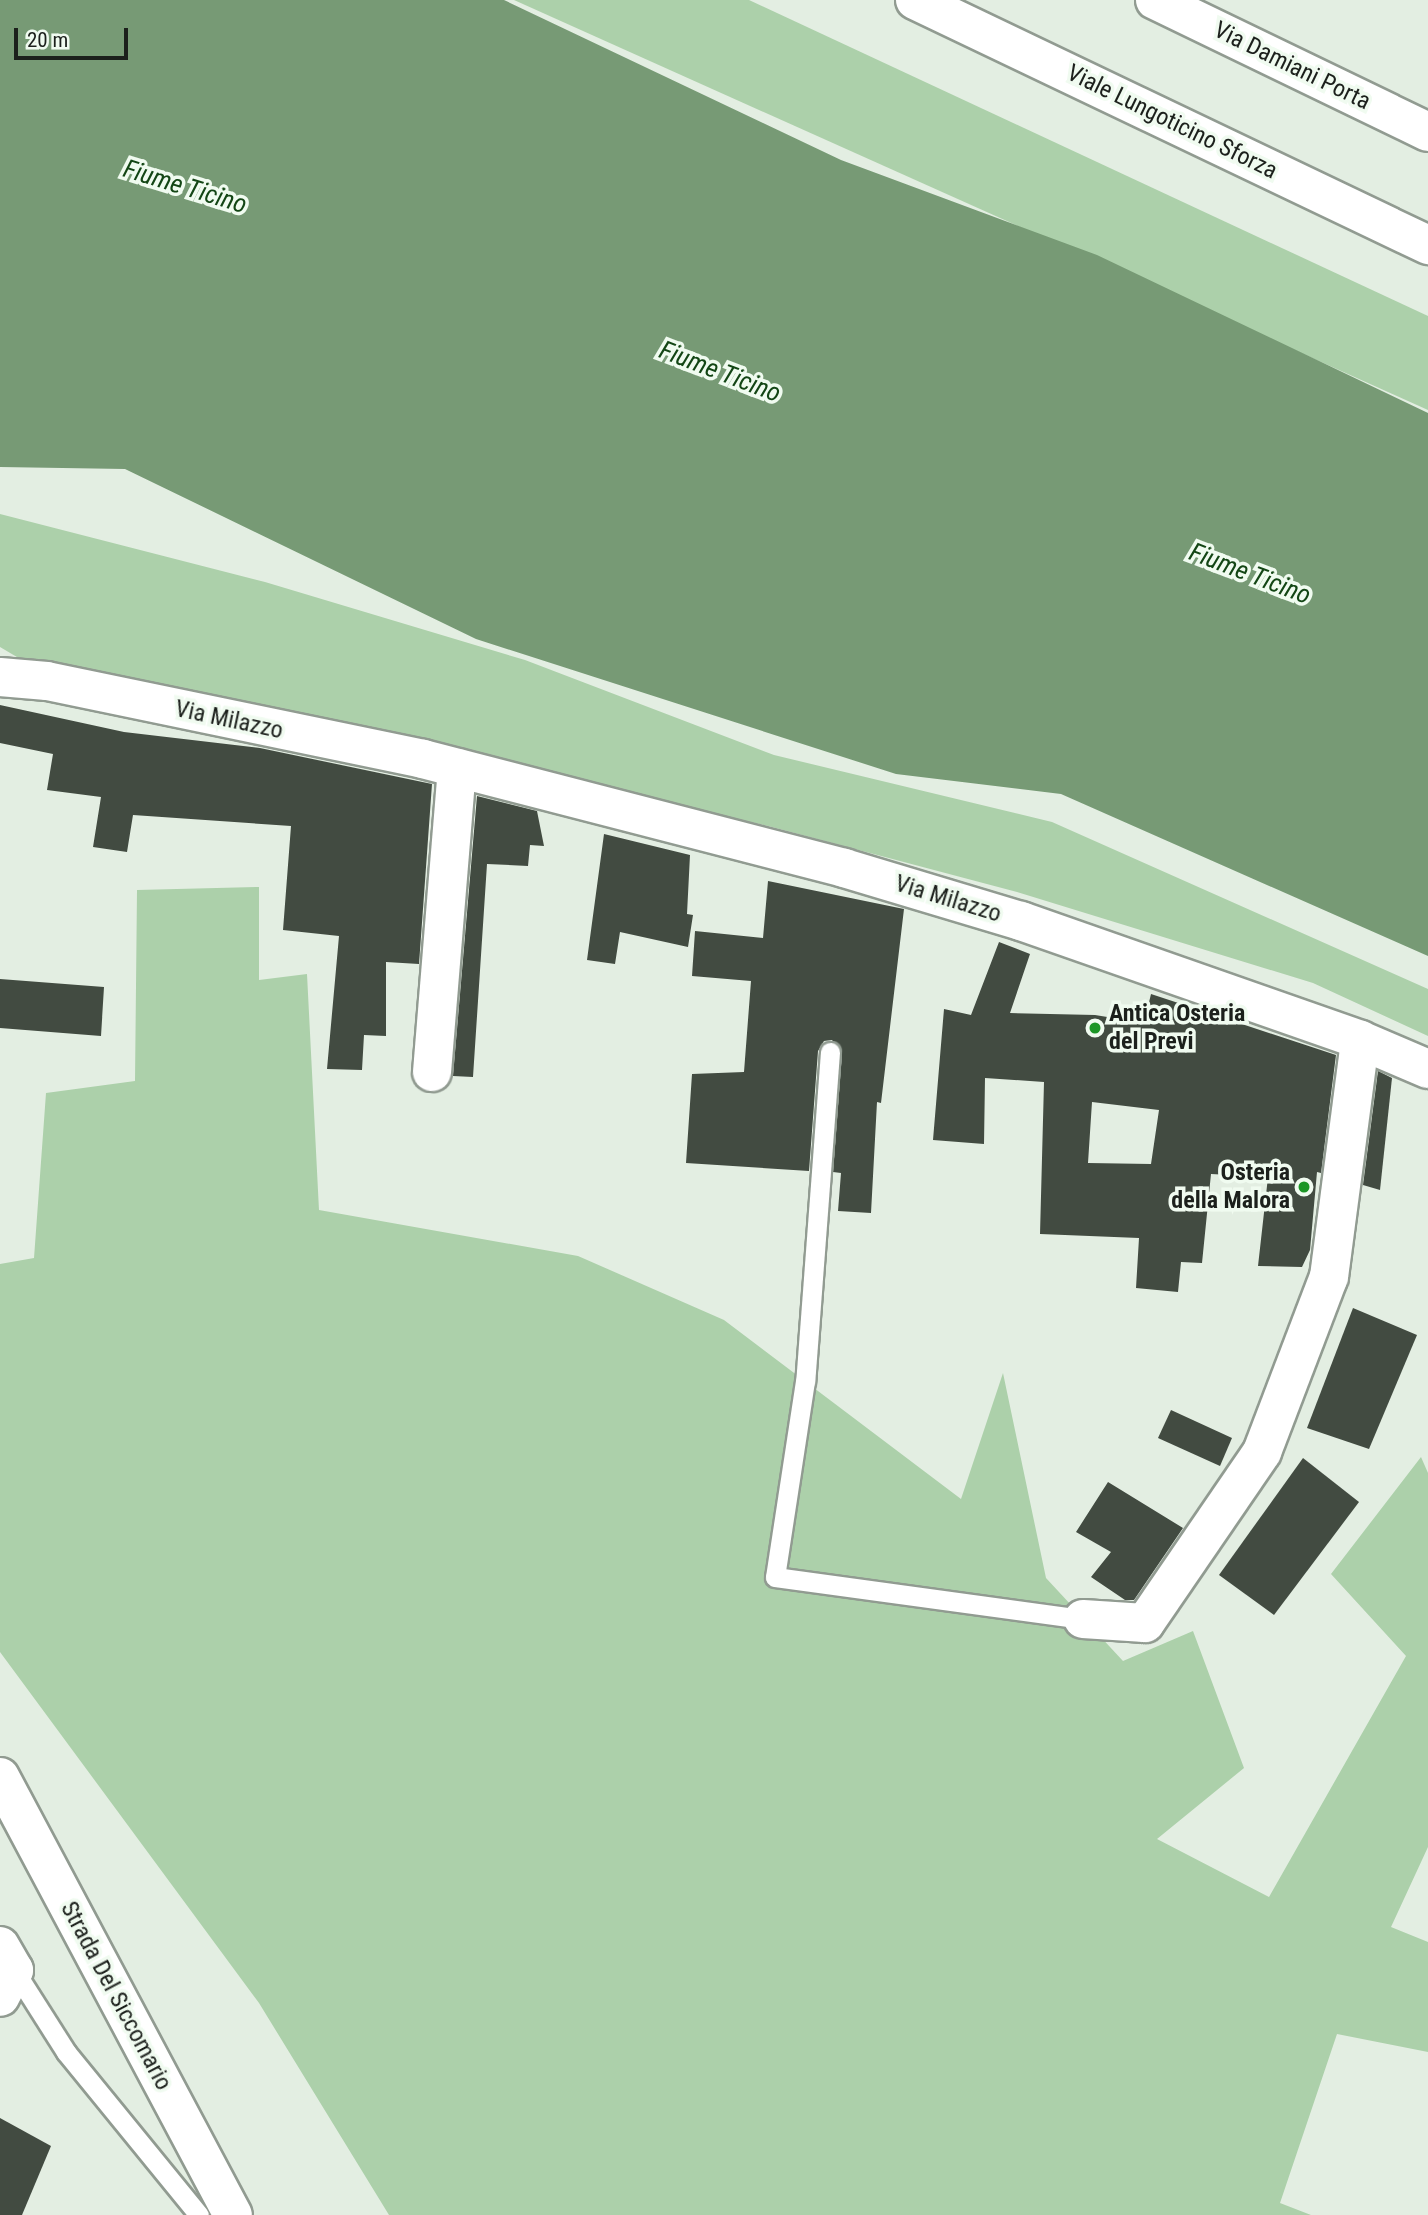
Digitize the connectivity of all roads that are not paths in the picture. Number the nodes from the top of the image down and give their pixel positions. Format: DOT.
graph roads {
  1 [pos="915,0"];
  2 [pos="1155,0"];
  3 [pos="964,10"];
  4 [pos="1424,122"];
  5 [pos="1428,245"];
  6 [pos="0,677"];
  7 [pos="457,768"];
  8 [pos="1360,1040"];
  9 [pos="830,1052"];
  10 [pos="1428,1069"];
  11 [pos="432,1072"];
  12 [pos="1083,1619"];
  13 [pos="0,1777"];
  14 [pos="5,1971"];
  15 [pos="200,2215"];
  16 [pos="233,2215"];
  1 -- 3 [label="street, Viale Lungoticino Sforza"];
  2 -- 4 [label="street, Via Damiani Porta"];
  3 -- 5 [label="street, Viale Lungoticino Sforza"];
  6 -- 7 [label="street, Via Milazzo"];
  7 -- 8 [label="street, Via Milazzo"];
  7 -- 11 [label="street"];
  8 -- 10 [label="street, Via Milazzo"];
  8 -- 12 [label="street"];
  9 -- 12 [label="lane"];
  13 -- 16 [label="street, Strada Del Siccomario"];
  14 -- 15 [label="lane"];
}
